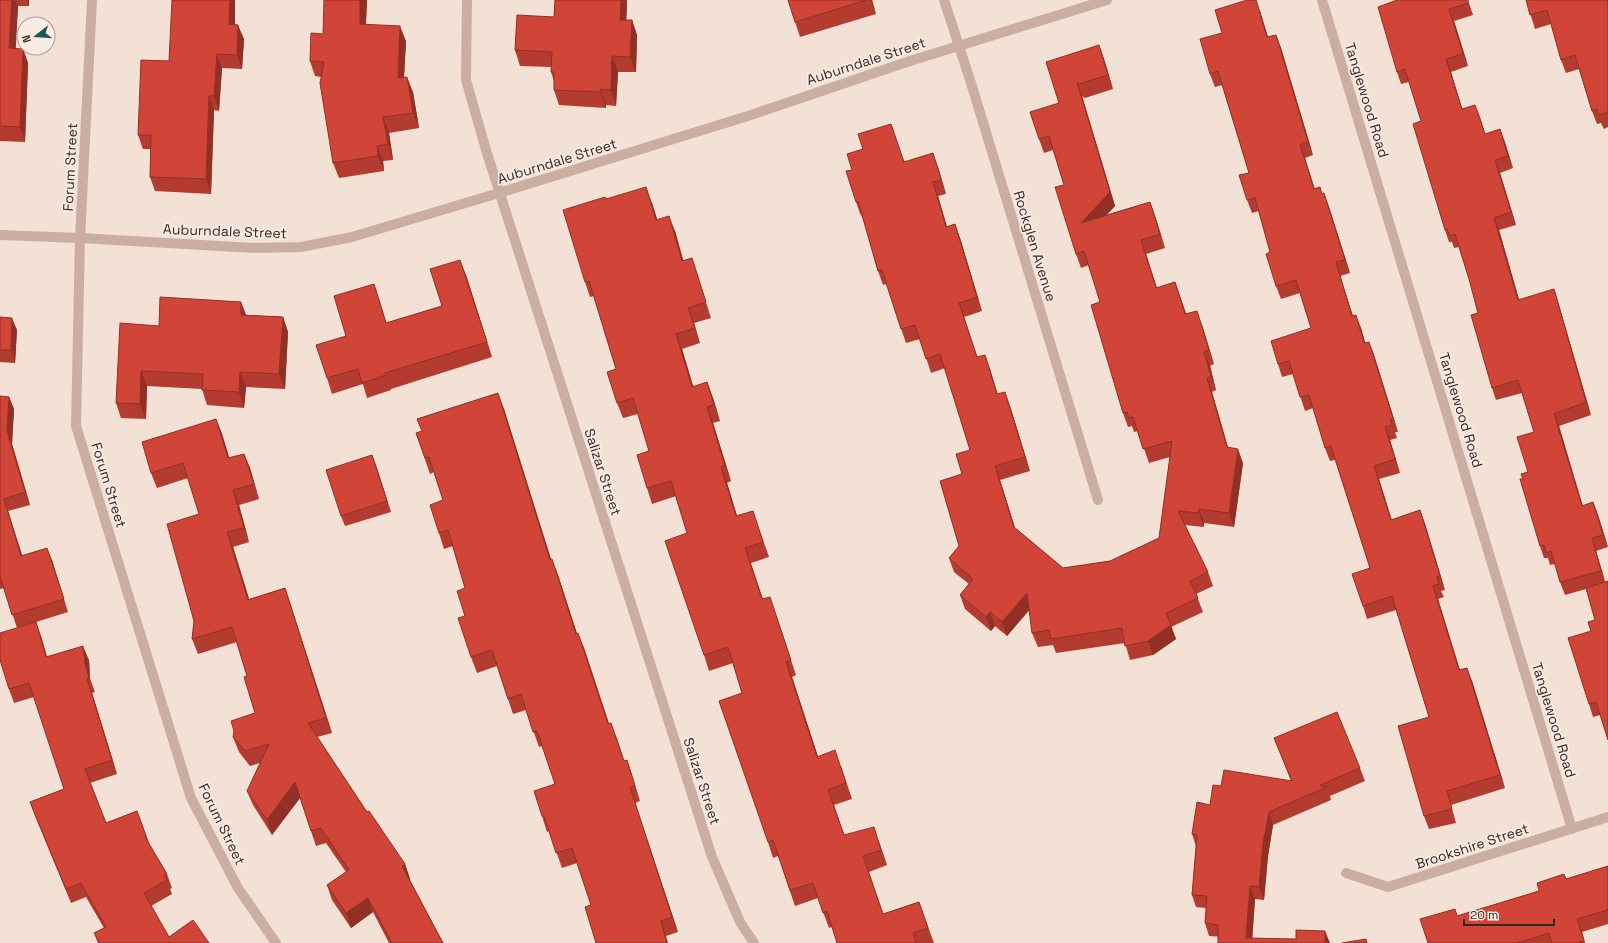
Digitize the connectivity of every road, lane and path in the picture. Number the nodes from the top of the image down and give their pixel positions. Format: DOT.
graph roads {
  1 [pos="92,0"];
  2 [pos="467,0"];
  3 [pos="944,0"];
  4 [pos="1107,0"];
  5 [pos="1322,0"];
  6 [pos="958,46"];
  7 [pos="499,194"];
  8 [pos="0,235"];
  9 [pos="80,238"];
  10 [pos="1098,500"];
  11 [pos="1608,817"];
  12 [pos="1572,829"];
  13 [pos="1346,873"];
  14 [pos="276,943"];
  15 [pos="754,943"];
  1 -- 9 [label="street, Forum Street"];
  2 -- 7 [label="street, Salizar Street"];
  3 -- 6 [label="street, Rockglen Avenue"];
  4 -- 6 [label="street, Auburndale Street"];
  5 -- 12 [label="street, Tanglewood Road"];
  6 -- 7 [label="street, Auburndale Street"];
  6 -- 10 [label="street, Rockglen Avenue"];
  7 -- 9 [label="street, Auburndale Street"];
  7 -- 15 [label="street, Salizar Street"];
  8 -- 9 [label="street, Auburndale Street"];
  9 -- 14 [label="street, Forum Street"];
  11 -- 12 [label="street, Brookshire Street"];
  12 -- 13 [label="street, Brookshire Street"];
}
